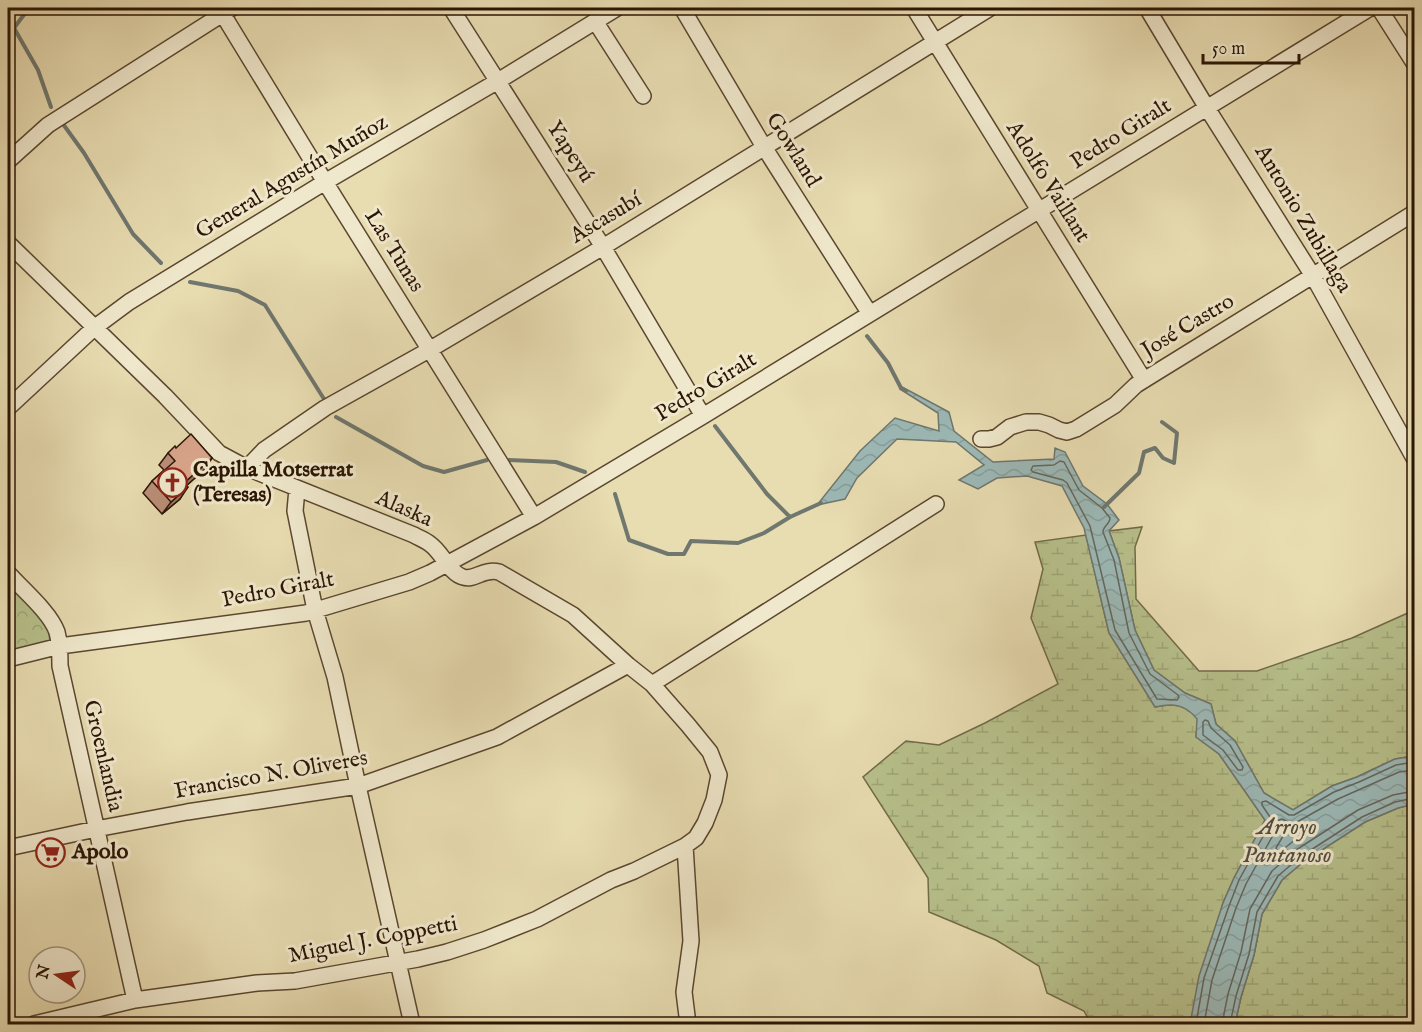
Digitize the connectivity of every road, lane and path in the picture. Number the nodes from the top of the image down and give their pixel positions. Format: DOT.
graph roads {
  1 [pos="451,8"];
  2 [pos="616,8"];
  3 [pos="682,8"];
  4 [pos="914,8"];
  5 [pos="990,8"];
  6 [pos="1148,8"];
  7 [pos="1370,8"];
  8 [pos="1379,8"];
  9 [pos="225,9"];
  10 [pos="595,21"];
  11 [pos="935,43"];
  12 [pos="1414,63"];
  13 [pos="498,81"];
  14 [pos="643,96"];
  15 [pos="1207,108"];
  16 [pos="764,147"];
  17 [pos="8,161"];
  18 [pos="325,182"];
  19 [pos="1040,210"];
  20 [pos="1414,213"];
  21 [pos="8,243"];
  22 [pos="603,247"];
  23 [pos="1313,276"];
  24 [pos="870,314"];
  25 [pos="94,328"];
  26 [pos="429,350"];
  27 [pos="1144,380"];
  28 [pos="8,408"];
  29 [pos="703,416"];
  30 [pos="1408,433"];
  31 [pos="981,439"];
  32 [pos="1414,458"];
  33 [pos="247,468"];
  34 [pos="297,489"];
  35 [pos="936,504"];
  36 [pos="534,517"];
  37 [pos="448,564"];
  38 [pos="8,573"];
  39 [pos="315,610"];
  40 [pos="60,646"];
  41 [pos="8,659"];
  42 [pos="628,665"];
  43 [pos="652,684"];
  44 [pos="358,786"];
  45 [pos="714,800"];
  46 [pos="96,829"];
  47 [pos="685,846"];
  48 [pos="8,848"];
  49 [pos="398,963"];
  50 [pos="135,1000"];
  51 [pos="34,1024"];
  52 [pos="412,1024"];
  53 [pos="688,1024"];
  1 -- 13 [label="street, Yapeyú"];
  2 -- 10 [label="street, General Agustín Muñoz"];
  3 -- 16 [label="street, Gowland"];
  4 -- 11 [label="street, Adolfo Vaillant"];
  5 -- 11 [label="street, Ascasubí"];
  6 -- 15 [label="street, Antonio Zubillaga"];
  7 -- 15 [label="street, Pedro Giralt"];
  8 -- 12 [label="street"];
  9 -- 17 [label="street"];
  9 -- 18 [label="street, Las Tunas"];
  10 -- 13 [label="street, General Agustín Muñoz"];
  10 -- 14 [label="street"];
  11 -- 16 [label="street, Ascasubí"];
  11 -- 19 [label="street, Adolfo Vaillant"];
  13 -- 18 [label="street, General Agustín Muñoz"];
  13 -- 22 [label="street, Yapeyú"];
  15 -- 19 [label="street, Pedro Giralt"];
  15 -- 23 [label="street, Antonio Zubillaga"];
  16 -- 22 [label="street, Ascasubí"];
  16 -- 24 [label="street, Gowland"];
  18 -- 25 [label="street, General Agustín Muñoz"];
  18 -- 26 [label="street, Las Tunas"];
  19 -- 24 [label="street, Pedro Giralt"];
  19 -- 27 [label="street, Adolfo Vaillant"];
  20 -- 23 [label="street, José Castro"];
  21 -- 25 [label="street, Alaska"];
  22 -- 26 [label="street, Ascasubí"];
  22 -- 29 [label="street, Yapeyú"];
  23 -- 27 [label="street, José Castro"];
  23 -- 30 [label="street, Antonio Zubillaga"];
  24 -- 29 [label="street, Pedro Giralt"];
  25 -- 28 [label="street, General Agustín Muñoz"];
  25 -- 33 [label="street, Alaska"];
  26 -- 33 [label="street, Ascasubí"];
  26 -- 36 [label="street, Las Tunas"];
  27 -- 31 [label="street, José Castro"];
  29 -- 36 [label="street, Pedro Giralt"];
  30 -- 32 [label="street, Antonio Zubillaga"];
  33 -- 34 [label="street, Alaska"];
  34 -- 37 [label="street, Alaska"];
  34 -- 39 [label="street"];
  35 -- 43 [label="street"];
  36 -- 37 [label="street, Pedro Giralt"];
  37 -- 39 [label="street, Pedro Giralt"];
  37 -- 42 [label="street, Alaska"];
  38 -- 40 [label="street, Groenlandia"];
  39 -- 40 [label="street, Pedro Giralt"];
  39 -- 44 [label="street"];
  40 -- 41 [label="street, Pedro Giralt"];
  40 -- 46 [label="street, Groenlandia"];
  42 -- 43 [label="street, Alaska"];
  42 -- 44 [label="street, Francisco N. Oliveres"];
  43 -- 45 [label="street, Alaska"];
  44 -- 46 [label="street, Francisco N. Oliveres"];
  44 -- 49 [label="street"];
  45 -- 47 [label="street, Miguel J. Coppetti"];
  46 -- 48 [label="street, Francisco N. Oliveres"];
  46 -- 50 [label="street, Groenlandia"];
  47 -- 49 [label="street, Miguel J. Coppetti"];
  47 -- 53 [label="street"];
  49 -- 50 [label="street, Miguel J. Coppetti"];
  49 -- 52 [label="street"];
  50 -- 51 [label="street, Miguel J. Coppetti"];
}
